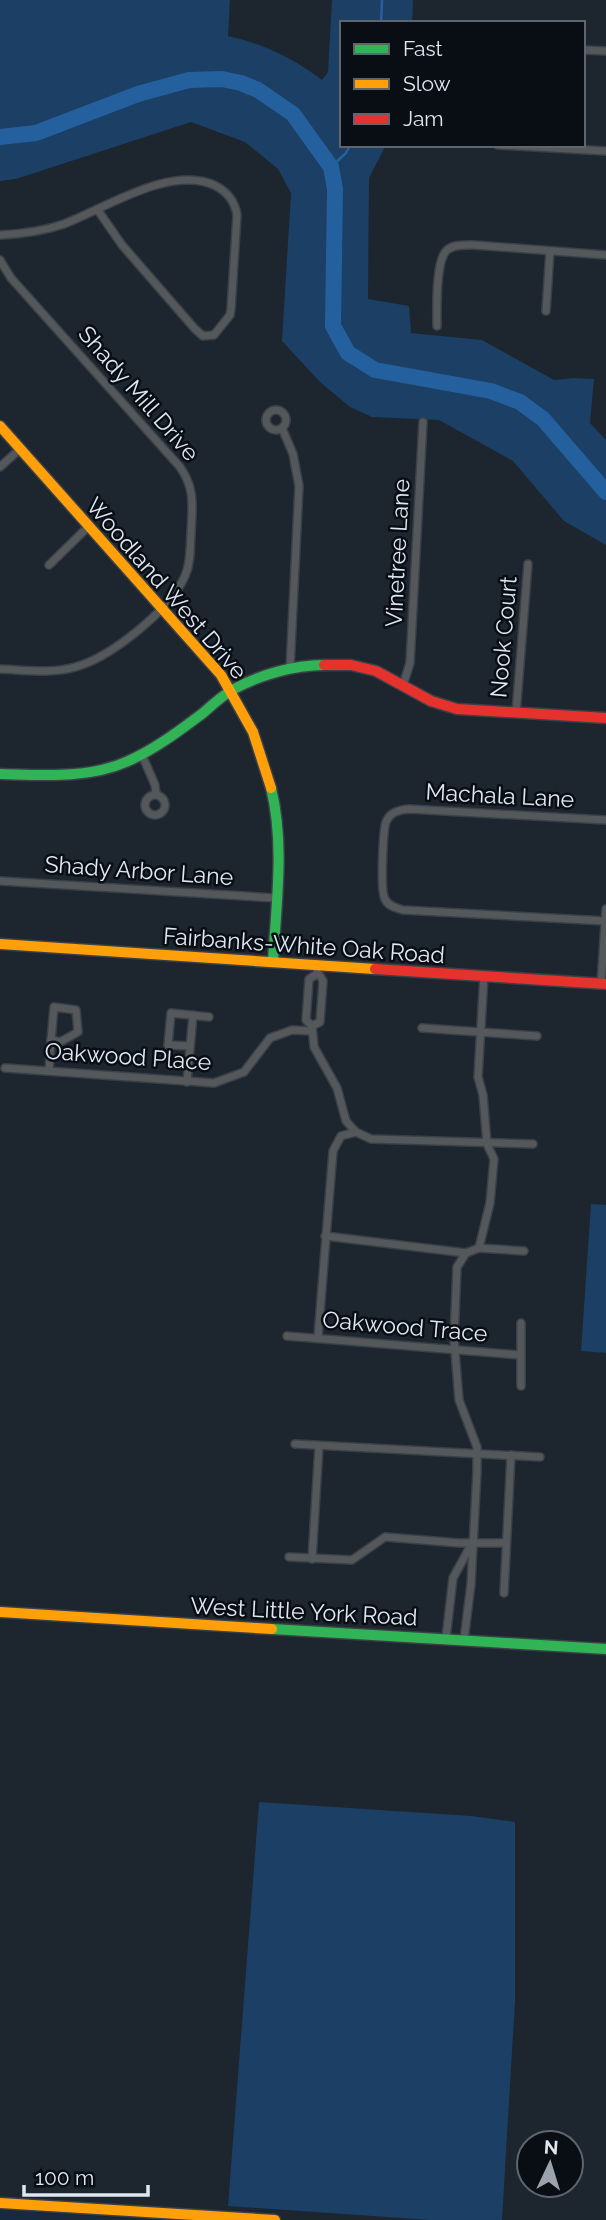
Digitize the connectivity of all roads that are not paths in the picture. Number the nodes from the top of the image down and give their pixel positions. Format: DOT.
graph roads {
  1 [pos="585,50"];
  2 [pos="606,51"];
  3 [pos="529,147"];
  4 [pos="606,152"];
  5 [pos="97,209"];
  6 [pos="0,236"];
  7 [pos="550,251"];
  8 [pos="606,255"];
  9 [pos="0,260"];
  10 [pos="546,311"];
  11 [pos="437,326"];
  12 [pos="424,422"];
  13 [pos="0,426"];
  14 [pos="282,428"];
  15 [pos="20,449"];
  16 [pos="0,467"];
  17 [pos="89,526"];
  18 [pos="48,565"];
  19 [pos="528,565"];
  20 [pos="163,607"];
  21 [pos="290,668"];
  22 [pos="0,669"];
  23 [pos="403,685"];
  24 [pos="232,690"];
  25 [pos="516,713"];
  26 [pos="606,719"];
  27 [pos="142,755"];
  28 [pos="0,774"];
  29 [pos="156,794"];
  30 [pos="606,820"];
  31 [pos="0,881"];
  32 [pos="276,898"];
  33 [pos="606,909"];
  34 [pos="605,921"];
  35 [pos="0,944"];
  36 [pos="0,954"];
  37 [pos="273,962"];
  38 [pos="318,970"];
  39 [pos="484,975"];
  40 [pos="603,984"];
  41 [pos="193,1015"];
  42 [pos="209,1017"];
  43 [pos="312,1028"];
  44 [pos="422,1028"];
  45 [pos="480,1032"];
  46 [pos="537,1036"];
  47 [pos="51,1040"];
  48 [pos="190,1046"];
  49 [pos="5,1068"];
  50 [pos="49,1071"];
  51 [pos="187,1082"];
  52 [pos="356,1132"];
  53 [pos="487,1144"];
  54 [pos="533,1144"];
  55 [pos="326,1236"];
  56 [pos="480,1248"];
  57 [pos="524,1251"];
  58 [pos="466,1253"];
  59 [pos="521,1324"];
  60 [pos="287,1336"];
  61 [pos="318,1337"];
  62 [pos="455,1351"];
  63 [pos="520,1355"];
  64 [pos="521,1386"];
  65 [pos="295,1444"];
  66 [pos="319,1446"];
  67 [pos="477,1454"];
  68 [pos="511,1455"];
  69 [pos="540,1457"];
  70 [pos="473,1541"];
  71 [pos="506,1543"];
  72 [pos="289,1558"];
  73 [pos="313,1559"];
  74 [pos="504,1593"];
  75 [pos="0,1612"];
  76 [pos="446,1638"];
  77 [pos="464,1640"];
  78 [pos="606,1648"];
  79 [pos="0,2203"];
  80 [pos="275,2220"];
  1 -- 2 [label="street"];
  3 -- 4 [label="street"];
  5 -- 5 [label="street"];
  5 -- 6 [label="street"];
  7 -- 8 [label="street"];
  7 -- 10 [label="street"];
  7 -- 11 [label="street"];
  9 -- 20 [label="street, Shady Mill Drive"];
  12 -- 23 [label="street, Vinetree Lane"];
  13 -- 15 [label="street, Woodland West Drive"];
  14 -- 21 [label="street"];
  15 -- 16 [label="street"];
  15 -- 17 [label="street, Woodland West Drive"];
  17 -- 18 [label="street"];
  17 -- 20 [label="street, Woodland West Drive"];
  19 -- 25 [label="street, Nook Court"];
  20 -- 22 [label="street, Shady Mill Drive"];
  20 -- 24 [label="street, Woodland West Drive"];
  21 -- 23 [label="street"];
  21 -- 24 [label="street"];
  23 -- 25 [label="street"];
  24 -- 27 [label="street"];
  24 -- 32 [label="street, Woodland West Drive"];
  25 -- 26 [label="street"];
  27 -- 28 [label="street"];
  27 -- 29 [label="street"];
  30 -- 34 [label="street, Machala Lane"];
  31 -- 32 [label="street, Shady Arbor Lane"];
  32 -- 37 [label="street, Woodland West Drive"];
  33 -- 34 [label="street"];
  34 -- 40 [label="street"];
  35 -- 36 [label="street"];
  35 -- 37 [label="street, Fairbanks-White Oak Road"];
  37 -- 38 [label="street, Fairbanks-White Oak Road"];
  38 -- 39 [label="street, Fairbanks-White Oak Road"];
  38 -- 43 [label="street"];
  38 -- 43 [label="street"];
  39 -- 40 [label="street, Fairbanks-White Oak Road"];
  39 -- 45 [label="street"];
  41 -- 42 [label="street"];
  41 -- 48 [label="street"];
  41 -- 48 [label="street"];
  43 -- 51 [label="street, Oakwood Place"];
  43 -- 52 [label="street"];
  44 -- 45 [label="street"];
  45 -- 46 [label="street"];
  45 -- 53 [label="street"];
  47 -- 47 [label="street"];
  47 -- 50 [label="street"];
  48 -- 51 [label="street"];
  49 -- 50 [label="street, Oakwood Place"];
  50 -- 51 [label="street, Oakwood Place"];
  52 -- 53 [label="street"];
  52 -- 55 [label="street"];
  53 -- 54 [label="street"];
  53 -- 56 [label="street"];
  55 -- 58 [label="street"];
  55 -- 61 [label="street"];
  56 -- 57 [label="street"];
  56 -- 58 [label="street"];
  58 -- 62 [label="street"];
  59 -- 63 [label="street"];
  60 -- 61 [label="street, Oakwood Trace"];
  61 -- 62 [label="street, Oakwood Trace"];
  62 -- 63 [label="street, Oakwood Trace"];
  62 -- 67 [label="street"];
  63 -- 64 [label="street"];
  65 -- 66 [label="street"];
  66 -- 67 [label="street"];
  66 -- 73 [label="street"];
  67 -- 68 [label="street"];
  67 -- 70 [label="street"];
  68 -- 69 [label="street"];
  68 -- 71 [label="street"];
  70 -- 71 [label="street"];
  70 -- 73 [label="street"];
  70 -- 76 [label="street"];
  70 -- 77 [label="street"];
  71 -- 74 [label="street"];
  72 -- 73 [label="street"];
  75 -- 76 [label="street, West Little York Road"];
  76 -- 77 [label="street, West Little York Road"];
  77 -- 78 [label="street, West Little York Road"];
  79 -- 80 [label="street"];
}
